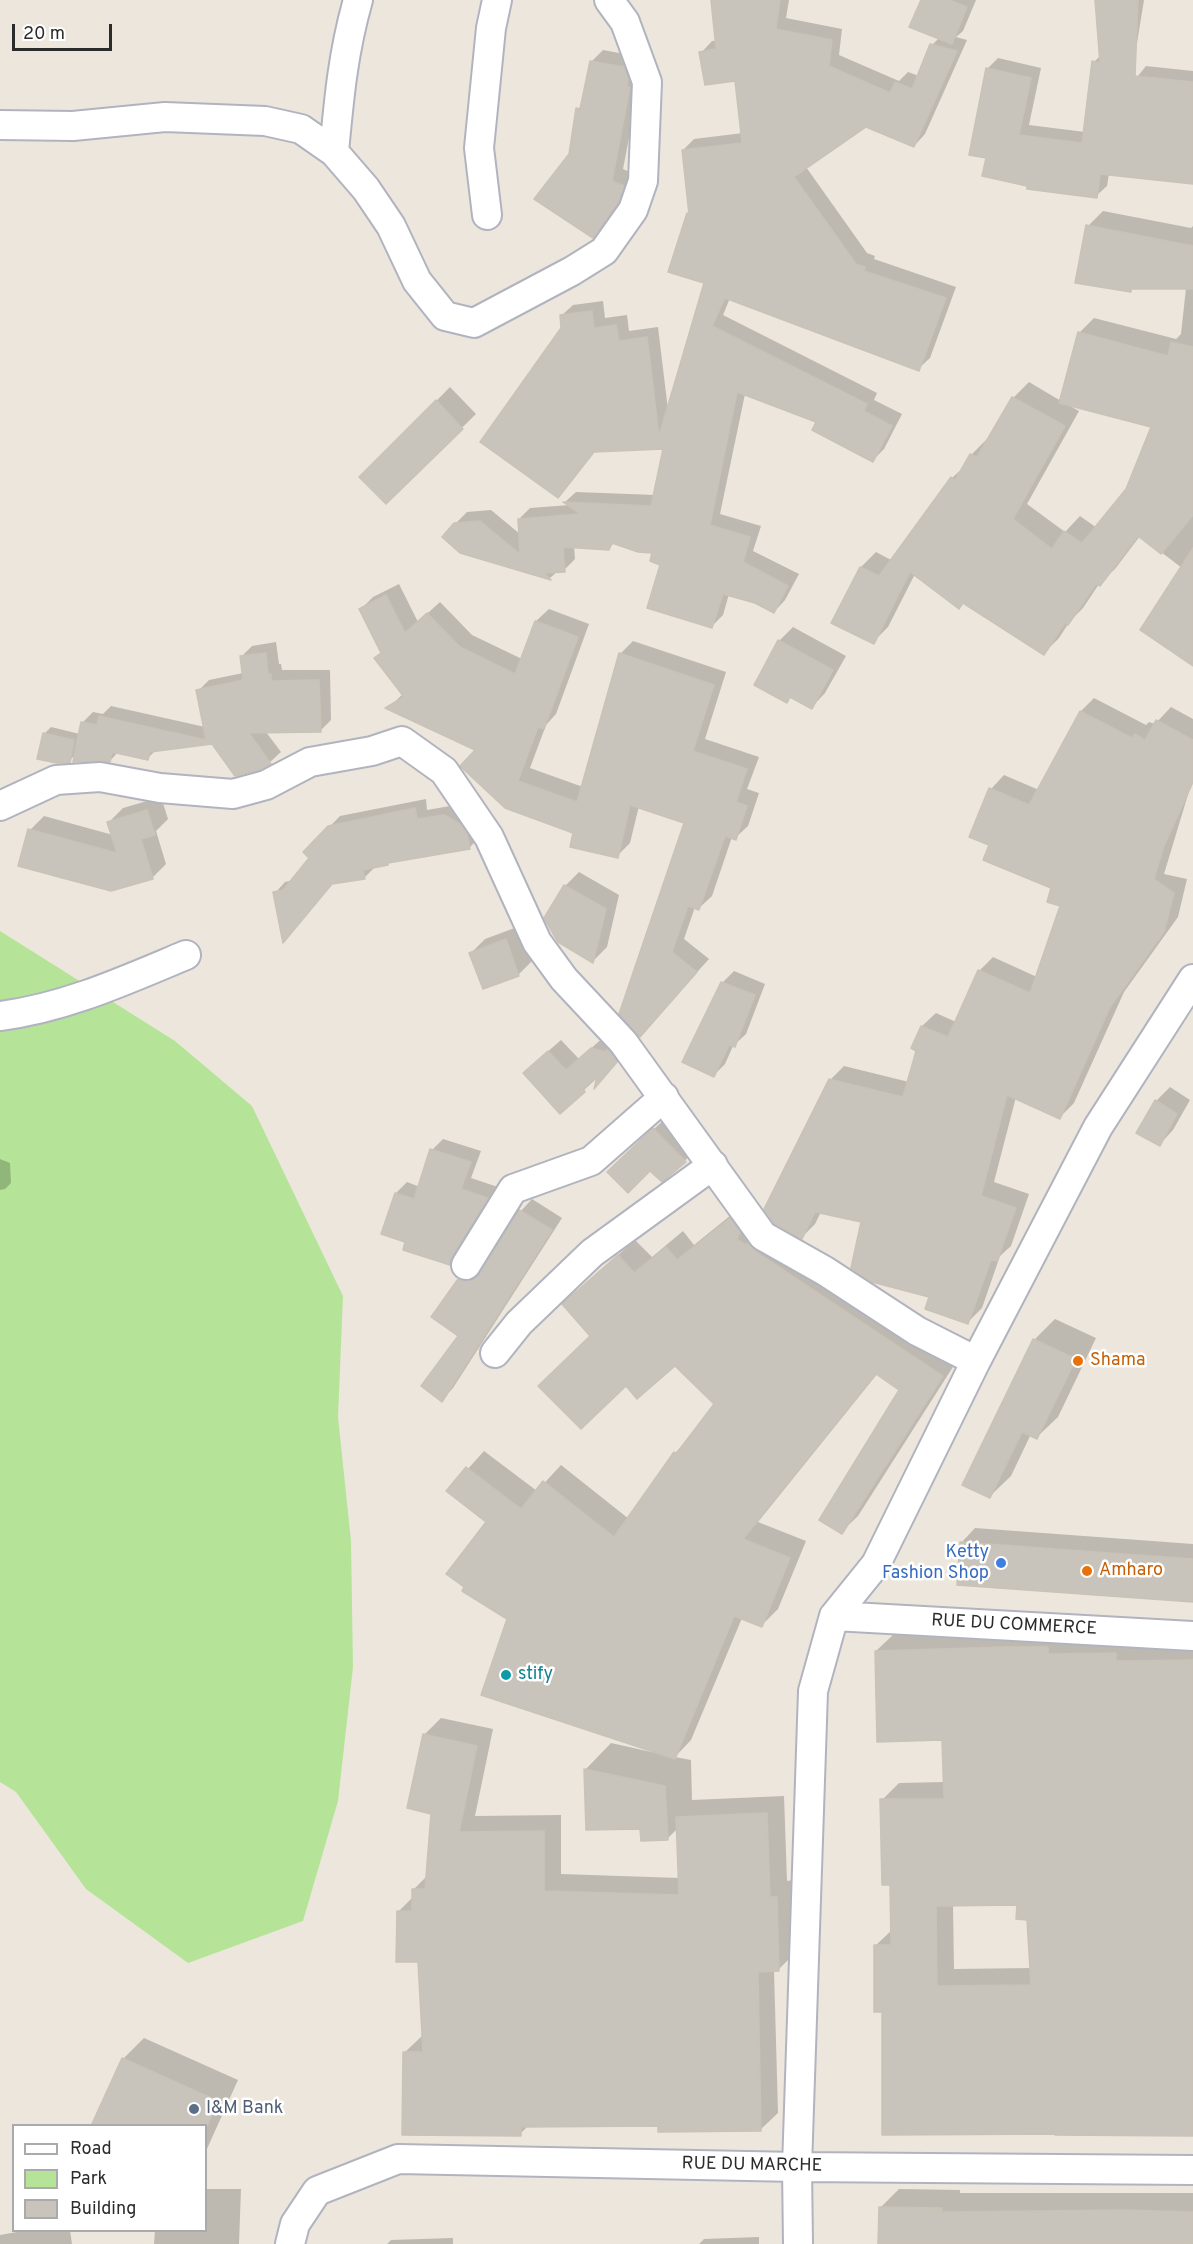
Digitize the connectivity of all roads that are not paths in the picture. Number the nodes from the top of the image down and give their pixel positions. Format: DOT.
graph roads {
  1 [pos="358,0"];
  2 [pos="497,0"];
  3 [pos="609,0"];
  4 [pos="0,125"];
  5 [pos="334,152"];
  6 [pos="488,215"];
  7 [pos="0,806"];
  8 [pos="186,955"];
  9 [pos="1193,979"];
  10 [pos="0,1016"];
  11 [pos="664,1097"];
  12 [pos="713,1165"];
  13 [pos="466,1265"];
  14 [pos="495,1353"];
  15 [pos="976,1361"];
  16 [pos="834,1616"];
  17 [pos="1193,1636"];
  18 [pos="797,2168"];
  19 [pos="1193,2170"];
  20 [pos="290,2244"];
  21 [pos="798,2244"];
  1 -- 5 [label="street"];
  2 -- 6 [label="street"];
  3 -- 5 [label="street"];
  4 -- 5 [label="street"];
  7 -- 11 [label="street"];
  8 -- 10 [label="street"];
  9 -- 15 [label="street"];
  11 -- 12 [label="street"];
  11 -- 13 [label="street"];
  12 -- 14 [label="street"];
  12 -- 15 [label="street"];
  15 -- 16 [label="street"];
  16 -- 17 [label="street, RUE DU COMMERCE"];
  16 -- 18 [label="street"];
  18 -- 19 [label="street, RUE DU MARCHE"];
  18 -- 20 [label="street, RUE DU MARCHE"];
  18 -- 21 [label="street"];
}
